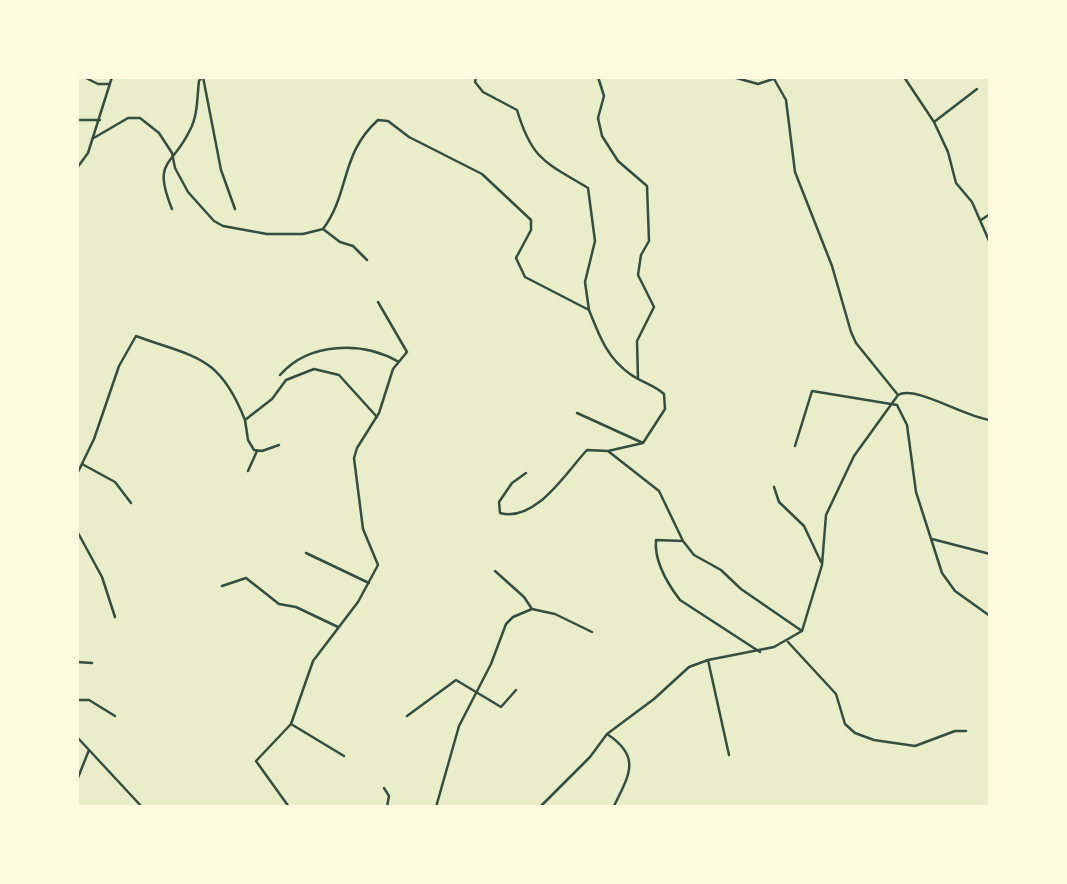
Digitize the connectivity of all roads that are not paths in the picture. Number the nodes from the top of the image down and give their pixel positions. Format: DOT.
graph roads {
  1 [pos="84,77"];
  2 [pos="112,77"];
  3 [pos="203,77"];
  4 [pos="476,77"];
  5 [pos="598,77"];
  6 [pos="733,77"];
  7 [pos="904,77"];
  8 [pos="773,78"];
  9 [pos="109,84"];
  10 [pos="977,89"];
  11 [pos="77,120"];
  12 [pos="100,120"];
  13 [pos="934,122"];
  14 [pos="92,139"];
  15 [pos="172,153"];
  16 [pos="77,168"];
  17 [pos="172,209"];
  18 [pos="235,209"];
  19 [pos="990,214"];
  20 [pos="981,220"];
  21 [pos="323,229"];
  22 [pos="990,243"];
  23 [pos="367,260"];
  24 [pos="378,302"];
  25 [pos="589,310"];
  26 [pos="399,362"];
  27 [pos="280,375"];
  28 [pos="638,379"];
  29 [pos="898,396"];
  30 [pos="892,404"];
  31 [pos="577,413"];
  32 [pos="377,417"];
  33 [pos="245,420"];
  34 [pos="990,420"];
  35 [pos="643,443"];
  36 [pos="279,445"];
  37 [pos="795,446"];
  38 [pos="257,451"];
  39 [pos="608,451"];
  40 [pos="82,464"];
  41 [pos="248,471"];
  42 [pos="526,473"];
  43 [pos="77,474"];
  44 [pos="774,487"];
  45 [pos="131,503"];
  46 [pos="77,531"];
  47 [pos="931,538"];
  48 [pos="683,541"];
  49 [pos="306,553"];
  50 [pos="990,554"];
  51 [pos="822,565"];
  52 [pos="495,571"];
  53 [pos="369,583"];
  54 [pos="222,586"];
  55 [pos="532,608"];
  56 [pos="990,616"];
  57 [pos="115,617"];
  58 [pos="338,627"];
  59 [pos="802,631"];
  60 [pos="592,632"];
  61 [pos="788,642"];
  62 [pos="760,652"];
  63 [pos="708,660"];
  64 [pos="77,662"];
  65 [pos="92,663"];
  66 [pos="516,690"];
  67 [pos="475,692"];
  68 [pos="77,700"];
  69 [pos="115,716"];
  70 [pos="407,716"];
  71 [pos="291,724"];
  72 [pos="966,731"];
  73 [pos="607,734"];
  74 [pos="77,737"];
  75 [pos="89,750"];
  76 [pos="729,755"];
  77 [pos="344,756"];
  78 [pos="77,780"];
  79 [pos="384,789"];
  80 [pos="614,806"];
  81 [pos="142,807"];
  82 [pos="289,807"];
  83 [pos="387,807"];
  84 [pos="436,807"];
  85 [pos="540,807"];
  1 -- 9 [label="street"];
  2 -- 9 [label="street"];
  3 -- 15 [label="street"];
  3 -- 18 [label="street"];
  4 -- 25 [label="street"];
  5 -- 28 [label="street"];
  6 -- 8 [label="street"];
  7 -- 13 [label="street"];
  8 -- 29 [label="street"];
  9 -- 12 [label="street"];
  10 -- 13 [label="street"];
  11 -- 12 [label="street"];
  12 -- 14 [label="street"];
  13 -- 20 [label="street"];
  14 -- 15 [label="street"];
  14 -- 16 [label="street"];
  15 -- 17 [label="street"];
  15 -- 21 [label="street"];
  19 -- 20 [label="street"];
  20 -- 22 [label="street"];
  21 -- 23 [label="street"];
  21 -- 25 [label="street"];
  24 -- 26 [label="street"];
  25 -- 28 [label="street"];
  26 -- 27 [label="street"];
  26 -- 32 [label="street"];
  28 -- 35 [label="street"];
  29 -- 30 [label="street"];
  29 -- 34 [label="street"];
  30 -- 37 [label="street"];
  30 -- 47 [label="street"];
  30 -- 51 [label="street"];
  31 -- 35 [label="street"];
  32 -- 33 [label="street"];
  32 -- 53 [label="street"];
  33 -- 38 [label="street"];
  33 -- 40 [label="street"];
  35 -- 39 [label="street"];
  36 -- 38 [label="street"];
  38 -- 41 [label="street"];
  39 -- 42 [label="street"];
  39 -- 48 [label="street"];
  40 -- 43 [label="street"];
  40 -- 45 [label="street"];
  44 -- 51 [label="street"];
  46 -- 57 [label="street"];
  47 -- 50 [label="street"];
  47 -- 56 [label="street"];
  48 -- 59 [label="street"];
  48 -- 62 [label="street"];
  49 -- 53 [label="street"];
  51 -- 59 [label="street"];
  52 -- 55 [label="street"];
  53 -- 58 [label="street"];
  54 -- 58 [label="street"];
  55 -- 60 [label="street"];
  55 -- 67 [label="street"];
  58 -- 71 [label="street"];
  59 -- 61 [label="street"];
  61 -- 62 [label="street"];
  61 -- 72 [label="street"];
  62 -- 63 [label="street"];
  63 -- 73 [label="street"];
  63 -- 76 [label="street"];
  64 -- 65 [label="street"];
  66 -- 67 [label="street"];
  67 -- 70 [label="street"];
  67 -- 84 [label="street"];
  68 -- 69 [label="street"];
  71 -- 77 [label="street"];
  71 -- 82 [label="street"];
  73 -- 80 [label="street"];
  73 -- 85 [label="street"];
  74 -- 75 [label="street"];
  75 -- 78 [label="street"];
  75 -- 81 [label="street"];
  79 -- 83 [label="street"];
}
